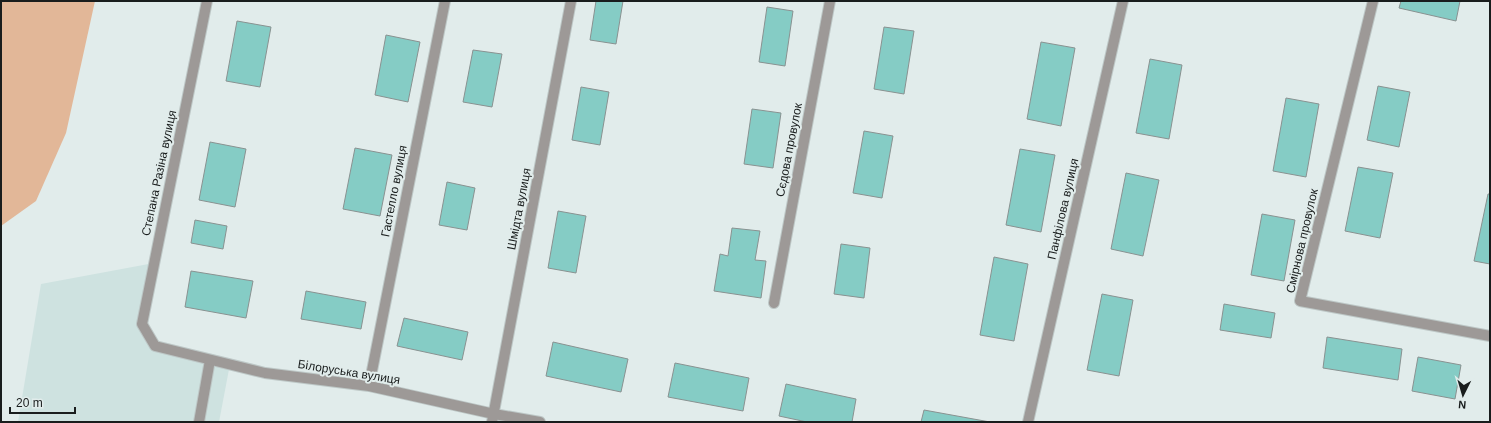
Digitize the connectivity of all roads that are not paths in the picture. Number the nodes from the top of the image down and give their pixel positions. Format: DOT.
graph roads {
  1 [pos="207,1"];
  2 [pos="445,1"];
  3 [pos="571,1"];
  4 [pos="830,1"];
  5 [pos="1123,1"];
  6 [pos="1373,1"];
  7 [pos="774,303"];
  8 [pos="1490,336"];
  9 [pos="155,346"];
  10 [pos="210,360"];
  11 [pos="369,386"];
  12 [pos="493,418"];
  13 [pos="199,422"];
  14 [pos="540,422"];
  15 [pos="1028,422"];
  1 -- 9 [label="street, Степана Разіна вулиця"];
  2 -- 11 [label="street, Гастелло вулиця"];
  3 -- 12 [label="street, Шмідта вулиця"];
  4 -- 7 [label="street, Сєдова провулок"];
  5 -- 15 [label="street, Панфілова вулиця"];
  6 -- 8 [label="street, Смірнова провулок"];
  9 -- 10 [label="street, Білоруська вулиця"];
  10 -- 11 [label="street, Білоруська вулиця"];
  10 -- 13 [label="street"];
  11 -- 12 [label="street, Білоруська вулиця"];
  12 -- 14 [label="street, Білоруська вулиця"];
}
